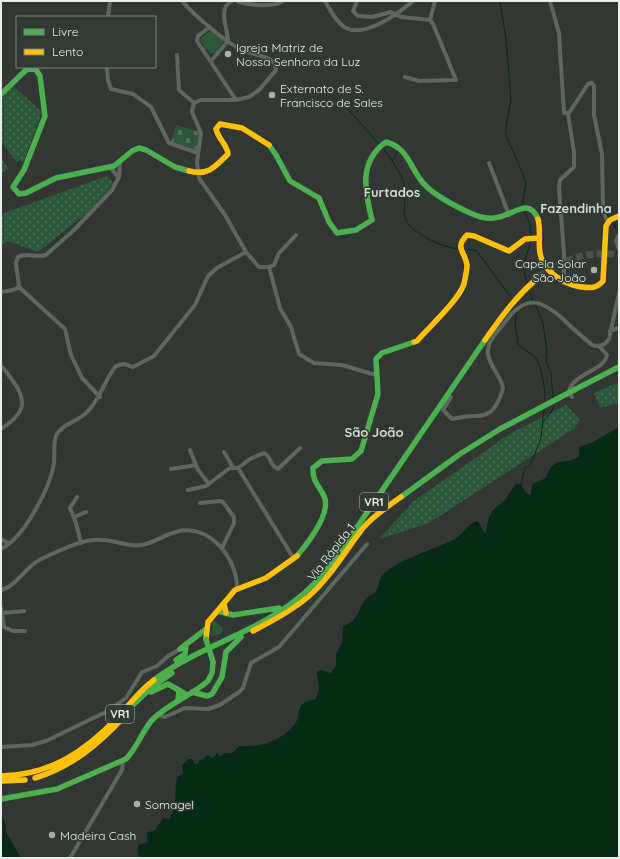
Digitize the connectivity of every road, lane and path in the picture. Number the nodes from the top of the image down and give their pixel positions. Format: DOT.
graph roads {
  1 [pos="109,1"];
  2 [pos="182,1"];
  3 [pos="230,1"];
  4 [pos="237,1"];
  5 [pos="283,1"];
  6 [pos="326,1"];
  7 [pos="357,1"];
  8 [pos="413,1"];
  9 [pos="435,1"];
  10 [pos="550,1"];
  11 [pos="397,14"];
  12 [pos="108,16"];
  13 [pos="430,20"];
  14 [pos="210,26"];
  15 [pos="228,41"];
  16 [pos="177,55"];
  17 [pos="212,61"];
  18 [pos="107,68"];
  19 [pos="405,77"];
  20 [pos="1,94"];
  21 [pos="236,100"];
  22 [pos="194,103"];
  23 [pos="568,114"];
  24 [pos="198,153"];
  25 [pos="120,161"];
  26 [pos="489,163"];
  27 [pos="110,167"];
  28 [pos="198,173"];
  29 [pos="118,177"];
  30 [pos="509,215"];
  31 [pos="619,216"];
  32 [pos="608,223"];
  33 [pos="296,235"];
  34 [pos="619,235"];
  35 [pos="538,238"];
  36 [pos="619,249"];
  37 [pos="246,252"];
  38 [pos="269,267"];
  39 [pos="539,277"];
  40 [pos="564,284"];
  41 [pos="19,287"];
  42 [pos="1,292"];
  43 [pos="619,293"];
  44 [pos="619,328"];
  45 [pos="610,331"];
  46 [pos="599,346"];
  47 [pos="1,366"];
  48 [pos="619,367"];
  49 [pos="376,375"];
  50 [pos="100,397"];
  51 [pos="451,397"];
  52 [pos="572,397"];
  53 [pos="1,429"];
  54 [pos="300,448"];
  55 [pos="190,450"];
  56 [pos="224,452"];
  57 [pos="196,465"];
  58 [pos="233,467"];
  59 [pos="238,468"];
  60 [pos="172,469"];
  61 [pos="209,484"];
  62 [pos="188,490"];
  63 [pos="77,497"];
  64 [pos="200,503"];
  65 [pos="86,512"];
  66 [pos="74,517"];
  67 [pos="1,539"];
  68 [pos="81,543"];
  69 [pos="8,544"];
  70 [pos="367,544"];
  71 [pos="222,548"];
  72 [pos="1,549"];
  73 [pos="294,559"];
  74 [pos="237,588"];
  75 [pos="1,590"];
  76 [pos="224,603"];
  77 [pos="291,604"];
  78 [pos="1,608"];
  79 [pos="24,611"];
  80 [pos="218,611"];
  81 [pos="2,613"];
  82 [pos="226,613"];
  83 [pos="2,627"];
  84 [pos="206,628"];
  85 [pos="25,631"];
  86 [pos="241,637"];
  87 [pos="186,644"];
  88 [pos="180,649"];
  89 [pos="185,654"];
  90 [pos="200,686"];
  91 [pos="179,690"];
  92 [pos="138,692"];
  93 [pos="192,692"];
  94 [pos="202,694"];
  95 [pos="186,695"];
  96 [pos="178,700"];
  97 [pos="134,704"];
  98 [pos="157,715"];
  99 [pos="1,747"];
  100 [pos="123,761"];
  101 [pos="1,776"];
  102 [pos="1,781"];
  103 [pos="1,799"];
  104 [pos="70,858"];
  1 -- 12 [label="street"];
  2 -- 14 [label="street"];
  3 -- 15 [label="street"];
  4 -- 5 [label="street"];
  6 -- 11 [label="street"];
  7 -- 11 [label="street"];
  8 -- 11 [label="street"];
  9 -- 13 [label="street"];
  10 -- 23 [label="street"];
  11 -- 13 [label="street"];
  13 -- 19 [label="street"];
  14 -- 15 [label="street"];
  14 -- 17 [label="street"];
  15 -- 17 [label="street"];
  15 -- 21 [label="street"];
  16 -- 22 [label="street"];
  17 -- 21 [label="street"];
  18 -- 24 [label="street"];
  20 -- 27 [label="main road"];
  21 -- 22 [label="street"];
  22 -- 24 [label="street"];
  23 -- 32 [label="street"];
  23 -- 40 [label="street"];
  24 -- 28 [label="street"];
  25 -- 27 [label="main road"];
  25 -- 28 [label="main road"];
  25 -- 29 [label="street"];
  26 -- 30 [label="street"];
  27 -- 29 [label="street"];
  28 -- 30 [label="main road"];
  28 -- 37 [label="street"];
  29 -- 41 [label="street"];
  30 -- 35 [label="main road"];
  31 -- 32 [label="main road"];
  32 -- 40 [label="main road"];
  33 -- 38 [label="street"];
  34 -- 36 [label="street"];
  35 -- 40 [label="main road"];
  35 -- 49 [label="main road"];
  37 -- 38 [label="street"];
  37 -- 50 [label="street"];
  38 -- 49 [label="street"];
  39 -- 77 [label="main road, Via Rápida 1 / VR1"];
  41 -- 42 [label="street"];
  41 -- 50 [label="street"];
  43 -- 45 [label="street"];
  44 -- 45 [label="street"];
  45 -- 46 [label="street"];
  46 -- 51 [label="street"];
  46 -- 52 [label="street"];
  47 -- 53 [label="street"];
  48 -- 86 [label="main road, Via Rápida 1 / VR1, bridge"];
  49 -- 73 [label="main road"];
  50 -- 69 [label="street"];
  54 -- 59 [label="street"];
  55 -- 57 [label="street"];
  56 -- 58 [label="street"];
  57 -- 60 [label="street"];
  57 -- 61 [label="street"];
  58 -- 59 [label="street"];
  58 -- 61 [label="street"];
  59 -- 73 [label="street"];
  61 -- 62 [label="street"];
  63 -- 66 [label="street"];
  64 -- 71 [label="street"];
  65 -- 66 [label="street"];
  66 -- 68 [label="street"];
  67 -- 69 [label="street"];
  68 -- 71 [label="street"];
  68 -- 75 [label="street"];
  69 -- 72 [label="street"];
  70 -- 98 [label="street"];
  71 -- 74 [label="street"];
  73 -- 74 [label="main road"];
  74 -- 76 [label="main road"];
  76 -- 80 [label="main road"];
  76 -- 82 [label="main road"];
  77 -- 82 [label="main road"];
  77 -- 92 [label="main road, Via Rápida 1 / VR1"];
  78 -- 81 [label="street"];
  79 -- 81 [label="street"];
  80 -- 82 [label="main road"];
  80 -- 84 [label="main road"];
  81 -- 83 [label="street"];
  83 -- 85 [label="street"];
  84 -- 87 [label="main road"];
  84 -- 90 [label="main road, bridge"];
  86 -- 94 [label="main road"];
  86 -- 97 [label="main road, Via Rápida 1 / VR1"];
  87 -- 88 [label="main road"];
  87 -- 89 [label="main road"];
  88 -- 89 [label="main road"];
  88 -- 99 [label="street"];
  89 -- 92 [label="main road"];
  90 -- 93 [label="main road"];
  90 -- 94 [label="main road"];
  91 -- 95 [label="main road"];
  91 -- 96 [label="main road"];
  91 -- 97 [label="main road"];
  92 -- 101 [label="main road, Via Rápida 1 / VR1"];
  93 -- 94 [label="main road"];
  93 -- 95 [label="main road"];
  95 -- 96 [label="main road"];
  96 -- 98 [label="main road"];
  97 -- 102 [label="main road, Via Rápida 1 / VR1"];
  98 -- 100 [label="main road"];
  100 -- 103 [label="main road"];
  100 -- 104 [label="street"];
}
